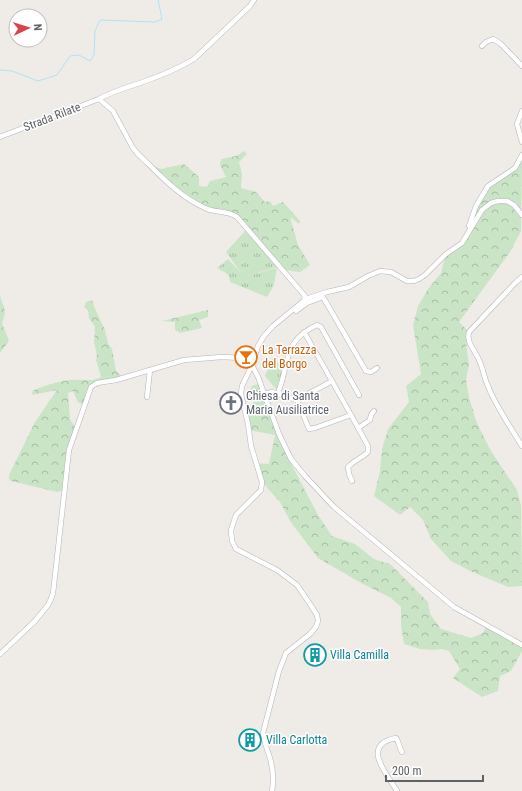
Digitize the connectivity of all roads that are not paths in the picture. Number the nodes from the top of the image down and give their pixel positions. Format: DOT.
graph roads {
  1 [pos="254,0"];
  2 [pos="482,46"];
  3 [pos="522,66"];
  4 [pos="101,98"];
  5 [pos="522,111"];
  6 [pos="0,137"];
  7 [pos="522,142"];
  8 [pos="522,155"];
  9 [pos="522,215"];
  10 [pos="468,232"];
  11 [pos="522,277"];
  12 [pos="304,301"];
  13 [pos="287,314"];
  14 [pos="304,332"];
  15 [pos="252,365"];
  16 [pos="377,368"];
  17 [pos="150,370"];
  18 [pos="332,381"];
  19 [pos="278,393"];
  20 [pos="264,394"];
  21 [pos="359,395"];
  22 [pos="147,397"];
  23 [pos="297,400"];
  24 [pos="374,411"];
  25 [pos="351,415"];
  26 [pos="358,428"];
  27 [pos="522,446"];
  28 [pos="352,481"];
  29 [pos="522,645"];
  30 [pos="0,654"];
  31 [pos="402,752"];
  32 [pos="272,791"];
  33 [pos="397,791"];
  1 -- 4 [label="street, Strada Rilate"];
  2 -- 3 [label="street"];
  4 -- 6 [label="street, Strada Rilate"];
  4 -- 12 [label="street"];
  5 -- 7 [label="street"];
  8 -- 10 [label="street"];
  9 -- 10 [label="street"];
  10 -- 12 [label="street"];
  11 -- 27 [label="street"];
  12 -- 13 [label="street"];
  13 -- 15 [label="street"];
  13 -- 16 [label="street"];
  14 -- 18 [label="street"];
  14 -- 19 [label="street"];
  14 -- 21 [label="street"];
  15 -- 17 [label="street"];
  15 -- 20 [label="street"];
  15 -- 32 [label="street"];
  17 -- 22 [label="street"];
  17 -- 30 [label="street"];
  18 -- 23 [label="street"];
  18 -- 25 [label="street"];
  19 -- 20 [label="street"];
  19 -- 23 [label="street"];
  20 -- 29 [label="street"];
  23 -- 25 [label="street"];
  24 -- 26 [label="street"];
  25 -- 26 [label="street"];
  26 -- 28 [label="street"];
  31 -- 33 [label="street"];
}
